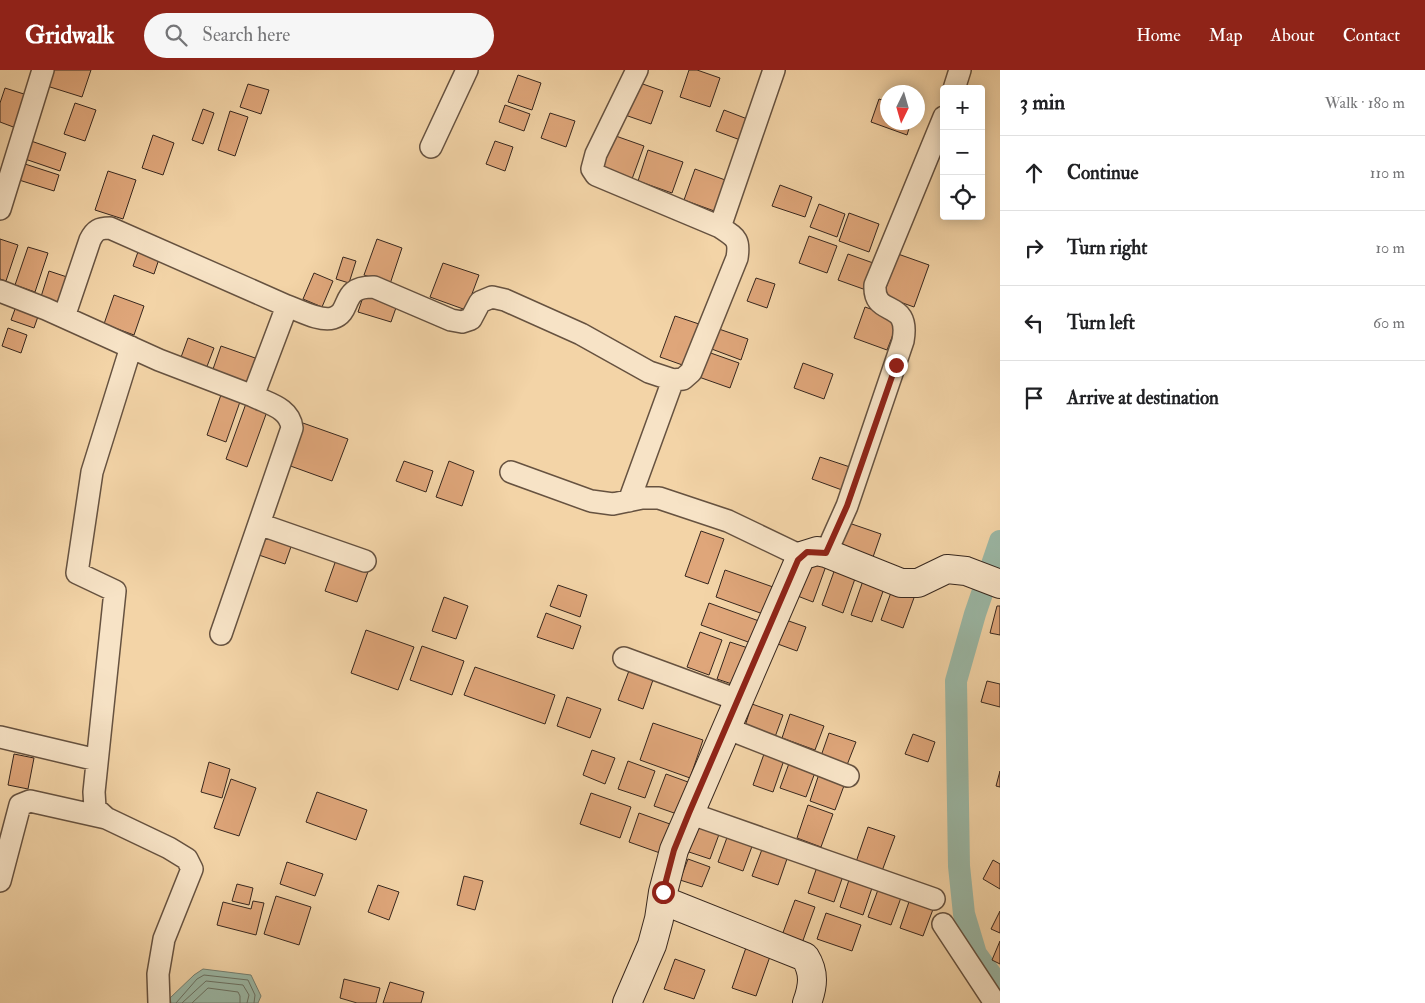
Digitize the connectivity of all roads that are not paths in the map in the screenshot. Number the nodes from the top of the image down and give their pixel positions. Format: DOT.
graph roads {
  1 [pos="43,70"];
  2 [pos="466,70"];
  3 [pos="637,70"];
  4 [pos="774,70"];
  5 [pos="960,70"];
  6 [pos="955,85"];
  7 [pos="940,127"];
  8 [pos="431,147"];
  9 [pos="0,209"];
  10 [pos="720,227"];
  11 [pos="0,291"];
  12 [pos="286,306"];
  13 [pos="64,317"];
  14 [pos="131,347"];
  15 [pos="673,380"];
  16 [pos="253,396"];
  17 [pos="511,472"];
  18 [pos="628,502"];
  19 [pos="259,524"];
  20 [pos="814,554"];
  21 [pos="365,561"];
  22 [pos="997,583"];
  23 [pos="221,634"];
  24 [pos="624,658"];
  25 [pos="738,700"];
  26 [pos="726,728"];
  27 [pos="0,738"];
  28 [pos="97,760"];
  29 [pos="848,776"];
  30 [pos="689,813"];
  31 [pos="106,818"];
  32 [pos="0,881"];
  33 [pos="934,899"];
  34 [pos="662,900"];
  35 [pos="943,924"];
  36 [pos="158,1003"];
  37 [pos="627,1003"];
  38 [pos="807,1003"];
  39 [pos="994,1003"];
  1 -- 9 [label="street"];
  2 -- 8 [label="street"];
  3 -- 10 [label="street"];
  4 -- 10 [label="street"];
  5 -- 6 [label="street"];
  7 -- 20 [label="street"];
  10 -- 15 [label="street"];
  11 -- 13 [label="street"];
  12 -- 13 [label="street"];
  12 -- 15 [label="street"];
  12 -- 16 [label="street"];
  13 -- 14 [label="street"];
  14 -- 16 [label="street"];
  14 -- 28 [label="street"];
  15 -- 18 [label="street"];
  16 -- 19 [label="street"];
  17 -- 18 [label="street"];
  18 -- 20 [label="street"];
  19 -- 21 [label="street"];
  19 -- 23 [label="street"];
  20 -- 22 [label="street"];
  20 -- 25 [label="street"];
  24 -- 25 [label="street"];
  25 -- 26 [label="street"];
  26 -- 29 [label="street"];
  26 -- 30 [label="street"];
  27 -- 28 [label="street"];
  28 -- 31 [label="street"];
  30 -- 33 [label="street"];
  30 -- 34 [label="street"];
  31 -- 32 [label="street"];
  31 -- 36 [label="street"];
  34 -- 37 [label="street"];
  34 -- 38 [label="street"];
  35 -- 39 [label="street"];
}
